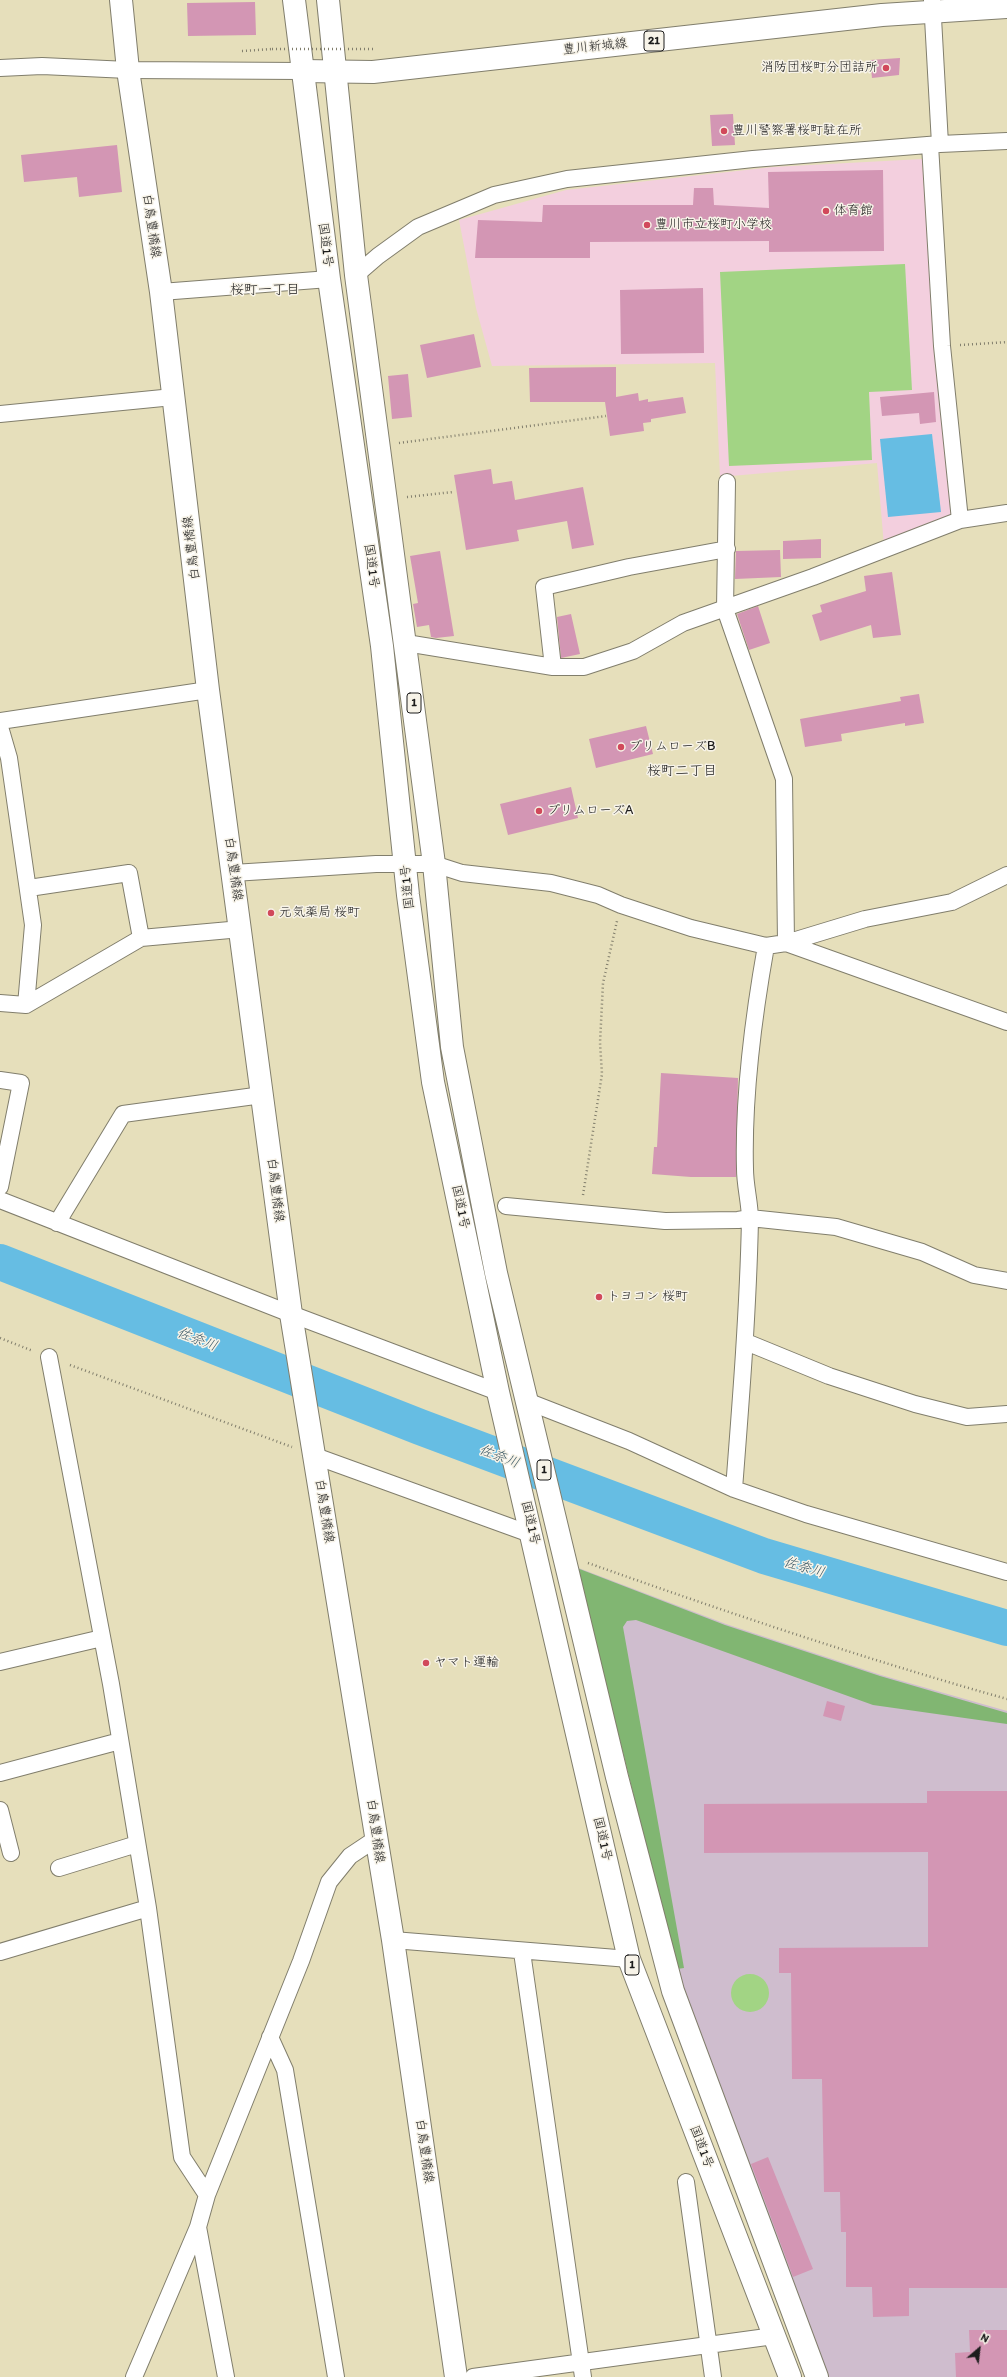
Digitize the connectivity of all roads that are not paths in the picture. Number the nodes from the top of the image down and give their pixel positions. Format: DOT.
graph roads {
  1 [pos="121,0"];
  2 [pos="294,0"];
  3 [pos="328,0"];
  4 [pos="932,6"];
  5 [pos="1007,7"];
  6 [pos="0,68"];
  7 [pos="128,70"];
  8 [pos="302,70"];
  9 [pos="337,73"];
  10 [pos="1007,141"];
  11 [pos="935,145"];
  12 [pos="356,275"];
  13 [pos="329,278"];
  14 [pos="160,292"];
  15 [pos="173,397"];
  16 [pos="0,414"];
  17 [pos="727,482"];
  18 [pos="1007,512"];
  19 [pos="960,520"];
  20 [pos="727,549"];
  21 [pos="725,609"];
  22 [pos="406,643"];
  23 [pos="553,667"];
  24 [pos="208,690"];
  25 [pos="0,722"];
  26 [pos="0,727"];
  27 [pos="406,864"];
  28 [pos="434,864"];
  29 [pos="233,873"];
  30 [pos="1007,875"];
  31 [pos="29,888"];
  32 [pos="241,929"];
  33 [pos="141,938"];
  34 [pos="786,943"];
  35 [pos="766,946"];
  36 [pos="0,1003"];
  37 [pos="26,1006"];
  38 [pos="1007,1022"];
  39 [pos="0,1080"];
  40 [pos="262,1095"];
  41 [pos="0,1187"];
  42 [pos="0,1200"];
  43 [pos="506,1206"];
  44 [pos="750,1218"];
  45 [pos="58,1223"];
  46 [pos="1007,1281"];
  47 [pos="291,1314"];
  48 [pos="746,1342"];
  49 [pos="49,1357"];
  50 [pos="498,1392"];
  51 [pos="528,1402"];
  52 [pos="1007,1414"];
  53 [pos="315,1456"];
  54 [pos="734,1489"];
  55 [pos="533,1535"];
  56 [pos="1007,1572"];
  57 [pos="102,1638"];
  58 [pos="0,1662"];
  59 [pos="120,1741"];
  60 [pos="0,1773"];
  61 [pos="0,1810"];
  62 [pos="377,1838"];
  63 [pos="137,1844"];
  64 [pos="11,1854"];
  65 [pos="59,1868"];
  66 [pos="148,1908"];
  67 [pos="393,1940"];
  68 [pos="0,1952"];
  69 [pos="522,1952"];
  70 [pos="629,1959"];
  71 [pos="270,2037"];
  72 [pos="686,2182"];
  73 [pos="207,2195"];
  74 [pos="198,2227"];
  75 [pos="774,2336"];
  76 [pos="708,2345"];
  77 [pos="582,2370"];
  78 [pos="134,2377"];
  79 [pos="226,2377"];
  80 [pos="336,2377"];
  81 [pos="456,2377"];
  82 [pos="473,2377"];
  83 [pos="713,2377"];
  84 [pos="790,2377"];
  85 [pos="817,2377"];
  1 -- 7 [label="main road, 白鳥豊橋線"];
  2 -- 8 [label="main road, 国道1号 / 1"];
  3 -- 9 [label="main road, 国道1号 / 1"];
  4 -- 5 [label="main road, 豊川新城線 / 21"];
  4 -- 9 [label="main road, 豊川新城線 / 21"];
  4 -- 11 [label="street"];
  6 -- 7 [label="street"];
  7 -- 8 [label="street"];
  7 -- 14 [label="main road, 白鳥豊橋線"];
  8 -- 9 [label="main road, 豊川新城線 / 21"];
  8 -- 13 [label="main road, 国道1号 / 1"];
  9 -- 12 [label="main road, 国道1号 / 1"];
  10 -- 11 [label="street"];
  11 -- 12 [label="street"];
  11 -- 19 [label="street"];
  12 -- 22 [label="main road, 国道1号 / 1"];
  13 -- 14 [label="street"];
  13 -- 27 [label="main road, 国道1号 / 1"];
  14 -- 15 [label="main road, 白鳥豊橋線"];
  15 -- 16 [label="street"];
  15 -- 24 [label="main road, 白鳥豊橋線"];
  17 -- 20 [label="street"];
  18 -- 19 [label="street"];
  19 -- 21 [label="street"];
  20 -- 21 [label="street"];
  20 -- 23 [label="street"];
  21 -- 23 [label="street"];
  21 -- 34 [label="street"];
  22 -- 23 [label="street"];
  22 -- 28 [label="main road, 国道1号 / 1"];
  24 -- 25 [label="street"];
  24 -- 29 [label="main road, 白鳥豊橋線"];
  26 -- 31 [label="street"];
  27 -- 28 [label="street"];
  27 -- 29 [label="street"];
  27 -- 50 [label="main road, 国道1号 / 1"];
  28 -- 35 [label="street"];
  28 -- 51 [label="main road, 国道1号 / 1"];
  29 -- 32 [label="main road, 白鳥豊橋線"];
  30 -- 34 [label="street"];
  31 -- 33 [label="street"];
  31 -- 37 [label="street"];
  32 -- 33 [label="street"];
  32 -- 40 [label="main road, 白鳥豊橋線"];
  33 -- 37 [label="street"];
  34 -- 35 [label="street"];
  34 -- 38 [label="street"];
  35 -- 44 [label="street"];
  36 -- 37 [label="street"];
  39 -- 41 [label="street"];
  40 -- 45 [label="street"];
  40 -- 47 [label="main road, 白鳥豊橋線"];
  42 -- 45 [label="street"];
  43 -- 44 [label="street"];
  44 -- 46 [label="street"];
  44 -- 48 [label="street"];
  45 -- 47 [label="street"];
  47 -- 50 [label="street"];
  47 -- 53 [label="main road, 白鳥豊橋線"];
  48 -- 52 [label="street"];
  48 -- 54 [label="street"];
  49 -- 57 [label="street"];
  50 -- 55 [label="main road, 国道1号 / 1"];
  51 -- 54 [label="street"];
  51 -- 85 [label="main road, 国道1号 / 1"];
  53 -- 55 [label="street"];
  53 -- 62 [label="main road, 白鳥豊橋線"];
  54 -- 56 [label="street"];
  55 -- 70 [label="main road, 国道1号 / 1"];
  57 -- 58 [label="street"];
  57 -- 59 [label="street"];
  59 -- 60 [label="street"];
  59 -- 63 [label="street"];
  61 -- 64 [label="street"];
  62 -- 67 [label="main road, 白鳥豊橋線"];
  62 -- 71 [label="street"];
  63 -- 65 [label="street"];
  63 -- 66 [label="street"];
  66 -- 68 [label="street"];
  66 -- 73 [label="street"];
  67 -- 69 [label="street"];
  67 -- 81 [label="main road, 白鳥豊橋線"];
  69 -- 70 [label="street"];
  69 -- 77 [label="street"];
  70 -- 75 [label="main road, 国道1号 / 1"];
  71 -- 73 [label="street"];
  71 -- 80 [label="street"];
  72 -- 76 [label="street"];
  73 -- 74 [label="street"];
  74 -- 78 [label="street"];
  74 -- 79 [label="street"];
  75 -- 76 [label="street"];
  75 -- 84 [label="main road, 国道1号 / 1"];
  76 -- 77 [label="street"];
  76 -- 83 [label="street"];
  77 -- 82 [label="street"];
}
